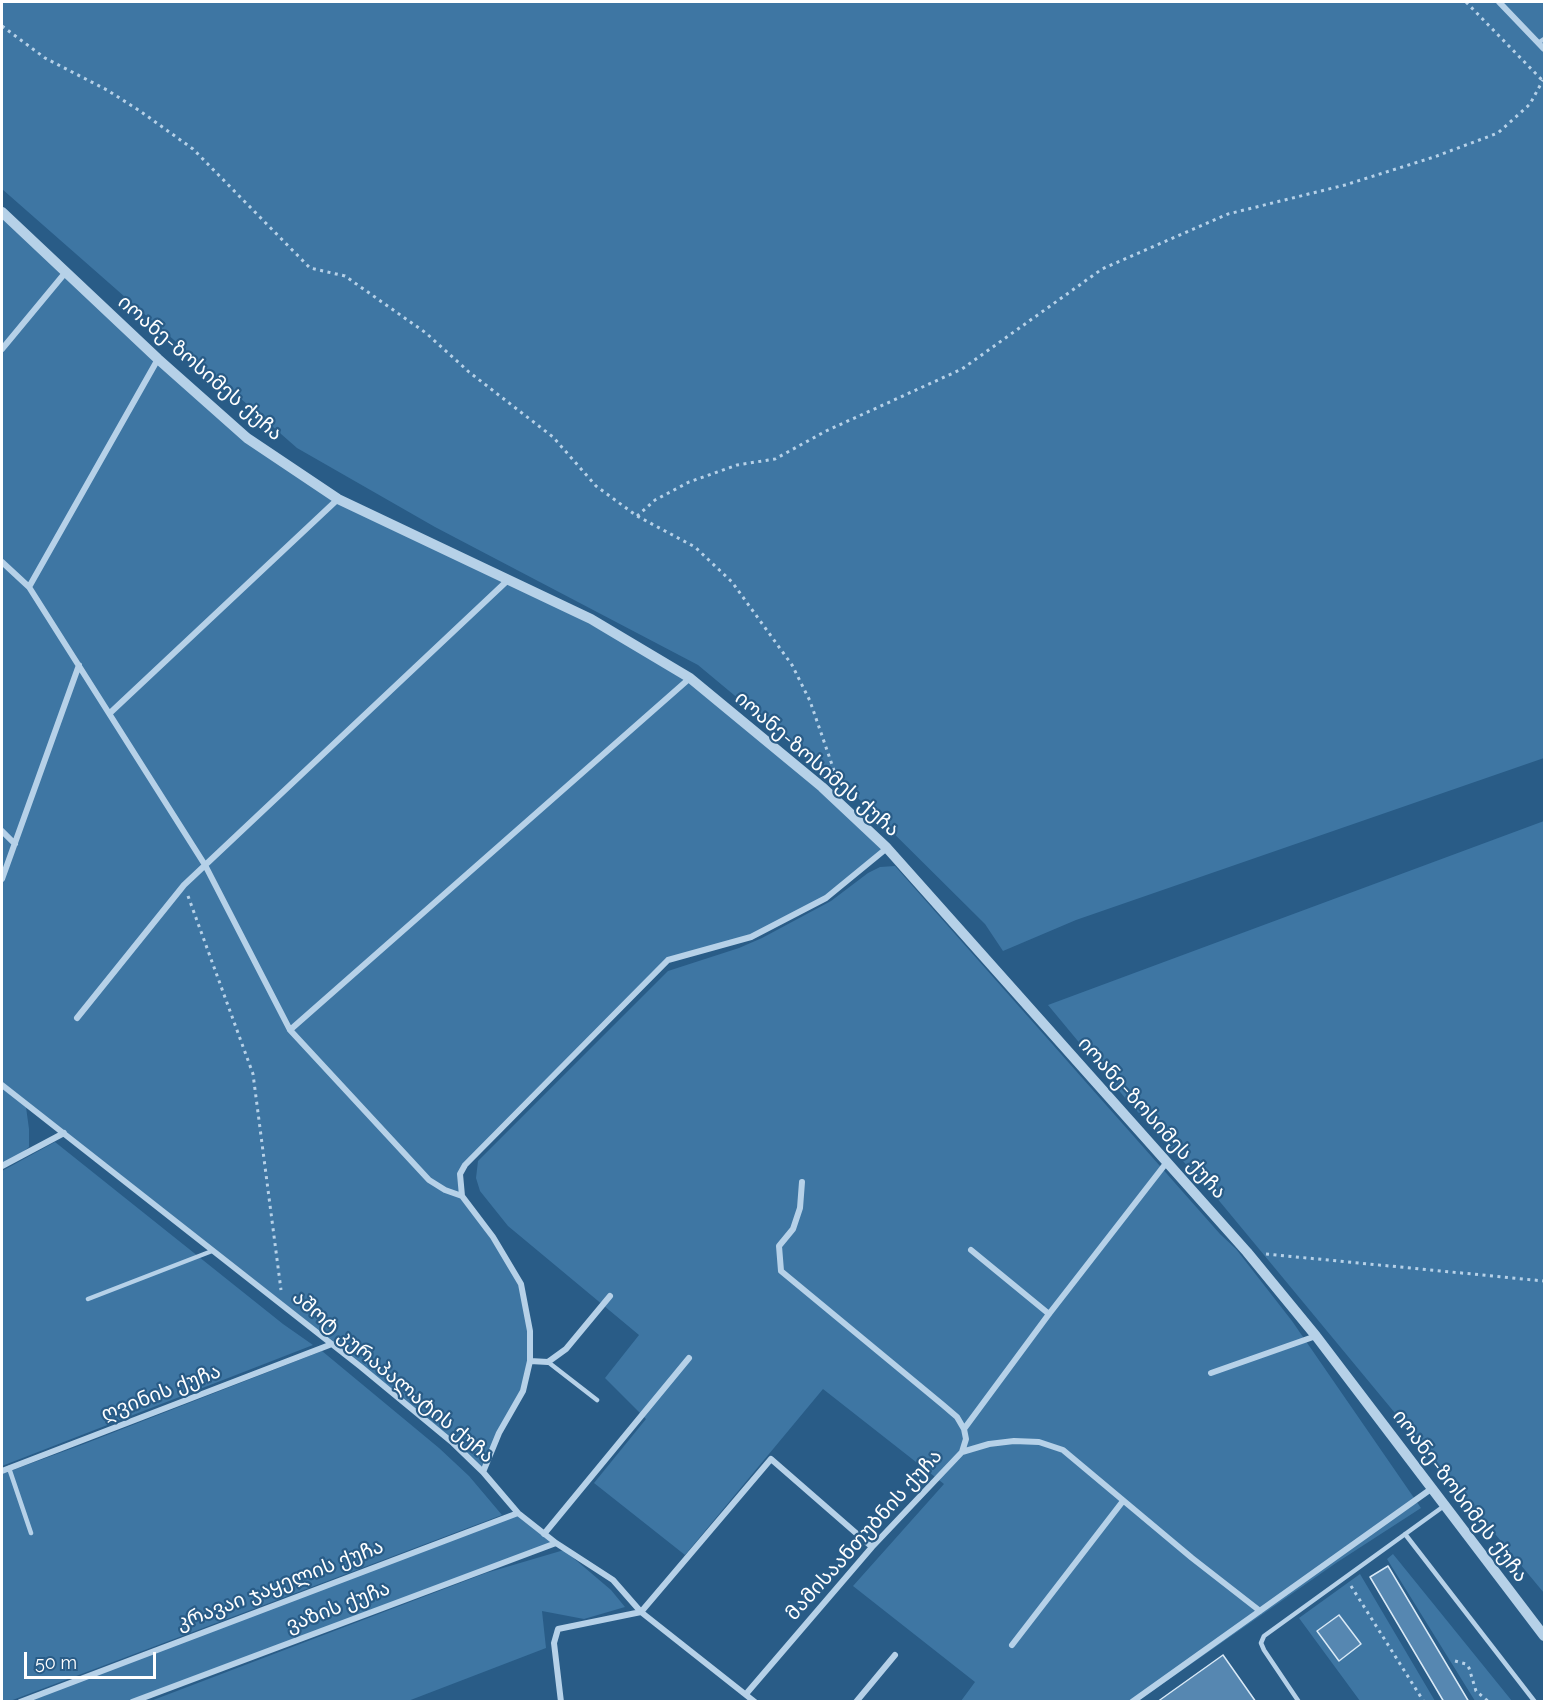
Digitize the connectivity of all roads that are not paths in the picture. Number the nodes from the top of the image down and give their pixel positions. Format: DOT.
graph roads {
  1 [pos="1499,2"];
  2 [pos="1541,41"];
  3 [pos="1545,49"];
  4 [pos="2,212"];
  5 [pos="65,273"];
  6 [pos="2,335"];
  7 [pos="8,341"];
  8 [pos="2,349"];
  9 [pos="158,359"];
  10 [pos="338,499"];
  11 [pos="2,562"];
  12 [pos="508,580"];
  13 [pos="29,587"];
  14 [pos="79,665"];
  15 [pos="690,678"];
  16 [pos="110,713"];
  17 [pos="2,831"];
  18 [pos="15,844"];
  19 [pos="887,848"];
  20 [pos="206,865"];
  21 [pos="2,879"];
  22 [pos="77,1018"];
  23 [pos="290,1030"];
  24 [pos="2,1085"];
  25 [pos="64,1133"];
  26 [pos="1167,1162"];
  27 [pos="2,1166"];
  28 [pos="802,1182"];
  29 [pos="462,1196"];
  30 [pos="971,1250"];
  31 [pos="212,1251"];
  32 [pos="610,1296"];
  33 [pos="88,1299"];
  34 [pos="1049,1314"];
  35 [pos="1316,1336"];
  36 [pos="332,1344"];
  37 [pos="689,1358"];
  38 [pos="530,1361"];
  39 [pos="548,1362"];
  40 [pos="1211,1373"];
  41 [pos="597,1400"];
  42 [pos="964,1429"];
  43 [pos="962,1452"];
  44 [pos="9,1468"];
  45 [pos="2,1471"];
  46 [pos="483,1472"];
  47 [pos="1431,1489"];
  48 [pos="1123,1501"];
  49 [pos="1444,1506"];
  50 [pos="518,1513"];
  51 [pos="31,1533"];
  52 [pos="544,1534"];
  53 [pos="1406,1534"];
  54 [pos="556,1543"];
  55 [pos="872,1547"];
  56 [pos="641,1611"];
  57 [pos="1260,1611"];
  58 [pos="1545,1636"];
  59 [pos="1012,1645"];
  60 [pos="895,1655"];
  61 [pos="746,1694"];
  62 [pos="20,1701"];
  63 [pos="132,1701"];
  64 [pos="561,1701"];
  65 [pos="755,1701"];
  66 [pos="856,1701"];
  67 [pos="1132,1701"];
  68 [pos="1296,1701"];
  69 [pos="1535,1701"];
  1 -- 2 [label="street"];
  2 -- 3 [label="street"];
  4 -- 5 [label="street, იოანე-ზოსიმეს ქუჩა"];
  5 -- 7 [label="street"];
  5 -- 9 [label="street, იოანე-ზოსიმეს ქუჩა"];
  6 -- 7 [label="street"];
  7 -- 8 [label="street"];
  9 -- 10 [label="street, იოანე-ზოსიმეს ქუჩა"];
  9 -- 13 [label="street"];
  10 -- 12 [label="street, იოანე-ზოსიმეს ქუჩა"];
  10 -- 16 [label="street"];
  11 -- 13 [label="street"];
  12 -- 15 [label="street, იოანე-ზოსიმეს ქუჩა"];
  12 -- 20 [label="street"];
  13 -- 14 [label="street"];
  14 -- 16 [label="street"];
  14 -- 18 [label="street"];
  15 -- 19 [label="street, იოანე-ზოსიმეს ქუჩა"];
  15 -- 23 [label="street"];
  16 -- 20 [label="street"];
  17 -- 18 [label="street"];
  18 -- 21 [label="street"];
  19 -- 26 [label="street, იოანე-ზოსიმეს ქუჩა"];
  19 -- 29 [label="street"];
  20 -- 22 [label="street"];
  20 -- 23 [label="street"];
  23 -- 29 [label="street"];
  24 -- 25 [label="street, აშოტ კურაპალატის ქუჩა"];
  25 -- 27 [label="street"];
  25 -- 31 [label="street, აშოტ კურაპალატის ქუჩა"];
  26 -- 34 [label="street"];
  26 -- 35 [label="street, იოანე-ზოსიმეს ქუჩა"];
  28 -- 42 [label="street"];
  29 -- 38 [label="street"];
  30 -- 34 [label="street"];
  31 -- 33 [label="lane"];
  31 -- 36 [label="street, აშოტ კურაპალატის ქუჩა"];
  32 -- 39 [label="street"];
  34 -- 42 [label="street"];
  35 -- 40 [label="street"];
  35 -- 47 [label="street, იოანე-ზოსიმეს ქუჩა"];
  36 -- 44 [label="street, ღვინის ქუჩა"];
  36 -- 46 [label="street, აშოტ კურაპალატის ქუჩა"];
  37 -- 52 [label="street"];
  38 -- 39 [label="street"];
  38 -- 46 [label="street"];
  39 -- 41 [label="lane"];
  42 -- 43 [label="street"];
  43 -- 48 [label="street, მამისაანთუბნის ქუჩა"];
  43 -- 55 [label="street, მამისაანთუბნის ქუჩა"];
  44 -- 45 [label="street, ღვინის ქუჩა"];
  44 -- 51 [label="lane"];
  46 -- 50 [label="street, აშოტ კურაპალატის ქუჩა"];
  47 -- 49 [label="street, იოანე-ზოსიმეს ქუჩა"];
  47 -- 57 [label="street"];
  48 -- 57 [label="street, მამისაანთუბნის ქუჩა"];
  48 -- 59 [label="street"];
  49 -- 53 [label="lane"];
  49 -- 58 [label="street, იოანე-ზოსიმეს ქუჩა"];
  50 -- 52 [label="street, აშოტ კურაპალატის ქუჩა"];
  50 -- 62 [label="street, კრავაი ჯაყელის ქუჩა"];
  52 -- 54 [label="street, აშოტ კურაპალატის ქუჩა"];
  53 -- 68 [label="lane"];
  53 -- 69 [label="lane"];
  54 -- 56 [label="street, აშოტ კურაპალატის ქუჩა"];
  54 -- 63 [label="street, ვაზის ქუჩა"];
  55 -- 56 [label="street"];
  55 -- 61 [label="street, მამისაანთუბნის ქუჩა"];
  56 -- 61 [label="street, აშოტ კურაპალატის ქუჩა"];
  56 -- 64 [label="street"];
  57 -- 67 [label="street"];
  60 -- 66 [label="street"];
  61 -- 65 [label="street, აშოტ კურაპალატის ქუჩა"];
}
